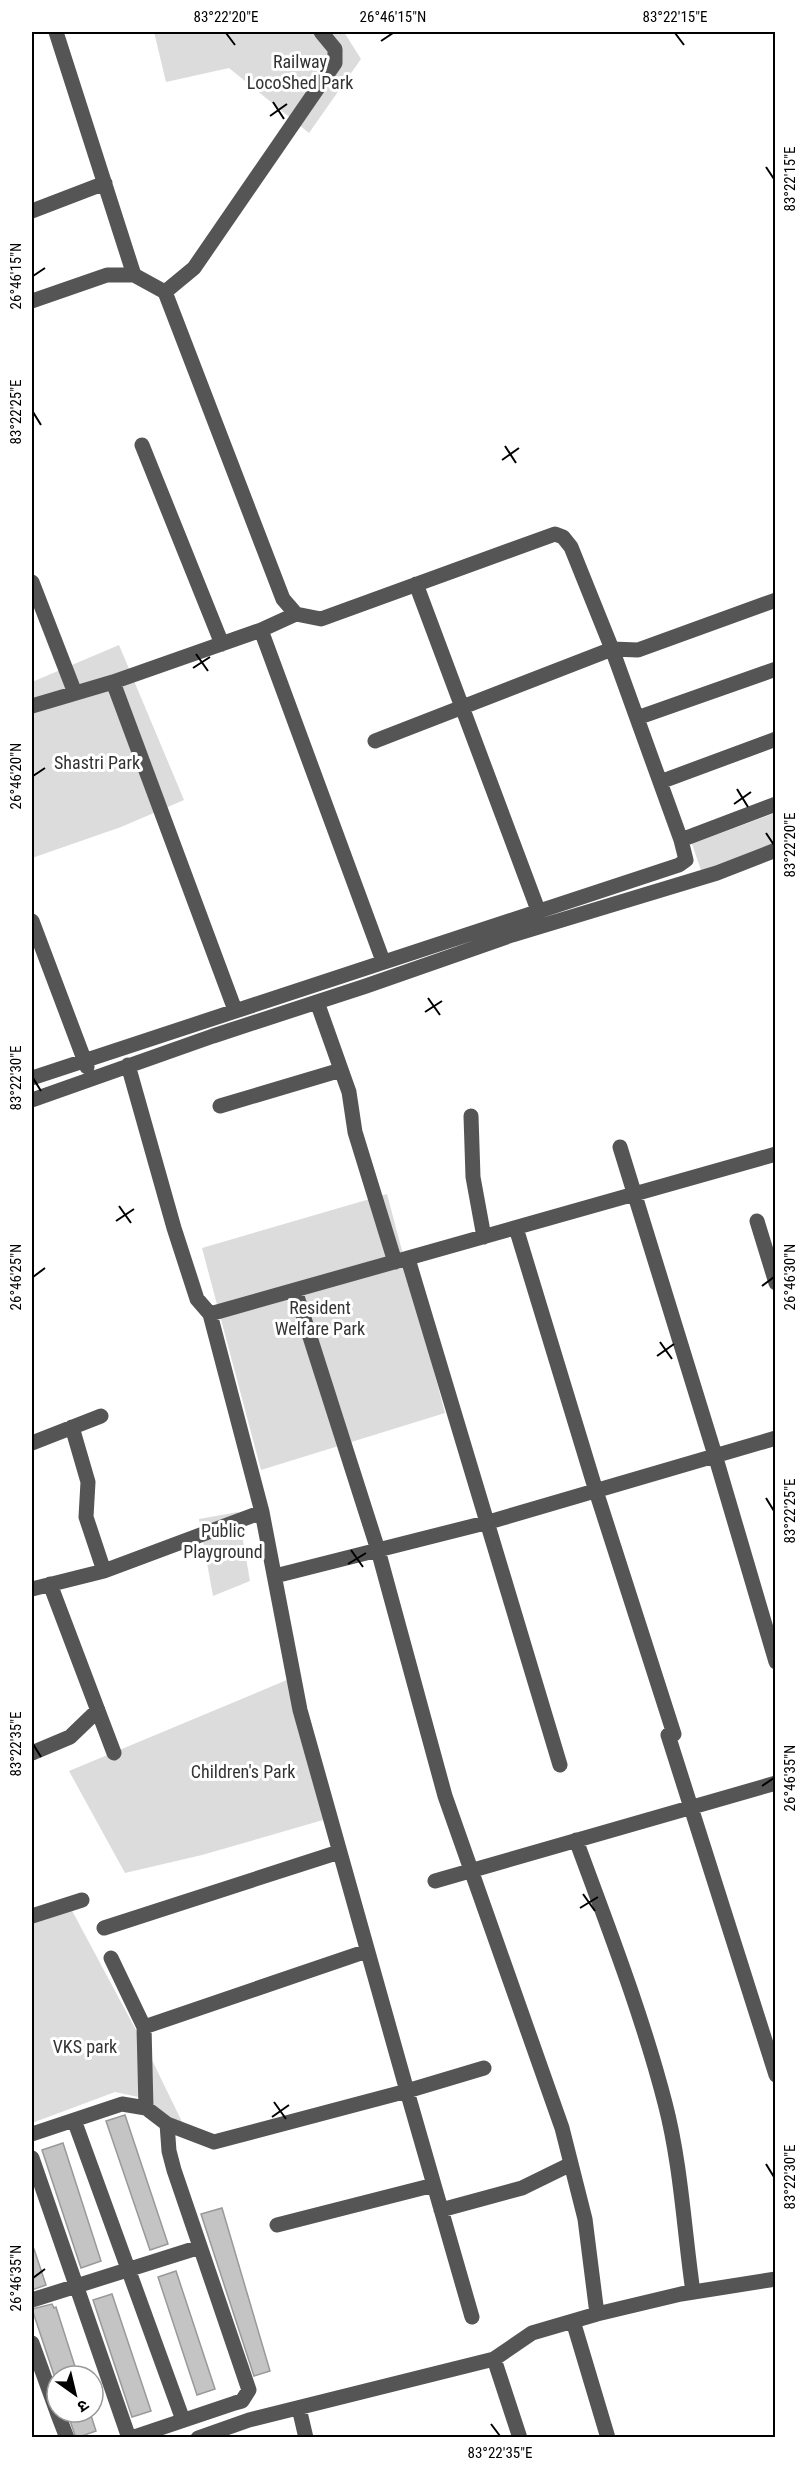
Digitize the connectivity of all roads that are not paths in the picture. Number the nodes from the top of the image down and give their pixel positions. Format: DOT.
graph roads {
  1 [pos="321,32"];
  2 [pos="62,33"];
  3 [pos="105,183"];
  4 [pos="32,211"];
  5 [pos="134,275"];
  6 [pos="165,292"];
  7 [pos="32,301"];
  8 [pos="142,445"];
  9 [pos="32,582"];
  10 [pos="416,584"];
  11 [pos="776,600"];
  12 [pos="296,614"];
  13 [pos="261,630"];
  14 [pos="222,644"];
  15 [pos="612,649"];
  16 [pos="776,669"];
  17 [pos="113,682"];
  18 [pos="75,693"];
  19 [pos="32,706"];
  20 [pos="462,708"];
  21 [pos="637,718"];
  22 [pos="776,739"];
  23 [pos="375,741"];
  24 [pos="660,782"];
  25 [pos="776,804"];
  26 [pos="681,840"];
  27 [pos="776,850"];
  28 [pos="538,910"];
  29 [pos="32,921"];
  30 [pos="383,961"];
  31 [pos="317,1002"];
  32 [pos="235,1010"];
  33 [pos="84,1060"];
  34 [pos="128,1065"];
  35 [pos="341,1070"];
  36 [pos="32,1078"];
  37 [pos="91,1078"];
  38 [pos="32,1100"];
  39 [pos="220,1106"];
  40 [pos="471,1116"];
  41 [pos="620,1147"];
  42 [pos="776,1154"];
  43 [pos="636,1194"];
  44 [pos="757,1221"];
  45 [pos="516,1228"];
  46 [pos="484,1237"];
  47 [pos="401,1260"];
  48 [pos="776,1283"];
  49 [pos="295,1290"];
  50 [pos="210,1314"];
  51 [pos="101,1416"];
  52 [pos="72,1427"];
  53 [pos="776,1438"];
  54 [pos="32,1443"];
  55 [pos="715,1455"];
  56 [pos="596,1491"];
  57 [pos="262,1512"];
  58 [pos="489,1522"];
  59 [pos="378,1551"];
  60 [pos="104,1571"];
  61 [pos="275,1576"];
  62 [pos="50,1584"];
  63 [pos="32,1589"];
  64 [pos="776,1662"];
  65 [pos="98,1710"];
  66 [pos="32,1753"];
  67 [pos="114,1753"];
  68 [pos="560,1765"];
  69 [pos="776,1783"];
  70 [pos="690,1807"];
  71 [pos="576,1840"];
  72 [pos="339,1852"];
  73 [pos="470,1870"];
  74 [pos="435,1881"];
  75 [pos="82,1900"];
  76 [pos="32,1916"];
  77 [pos="104,1928"];
  78 [pos="367,1951"];
  79 [pos="111,1958"];
  80 [pos="144,2027"];
  81 [pos="484,2068"];
  82 [pos="776,2075"];
  83 [pos="407,2091"];
  84 [pos="146,2109"];
  85 [pos="74,2120"];
  86 [pos="167,2124"];
  87 [pos="32,2134"];
  88 [pos="32,2158"];
  89 [pos="571,2164"];
  90 [pos="434,2185"];
  91 [pos="441,2210"];
  92 [pos="276,2225"];
  93 [pos="200,2247"];
  94 [pos="129,2270"];
  95 [pos="776,2278"];
  96 [pos="76,2287"];
  97 [pos="693,2292"];
  98 [pos="32,2300"];
  99 [pos="597,2314"];
  100 [pos="472,2317"];
  101 [pos="573,2321"];
  102 [pos="32,2343"];
  103 [pos="494,2359"];
  104 [pos="45,2379"];
  105 [pos="299,2408"];
  106 [pos="183,2420"];
  107 [pos="130,2438"];
  108 [pos="198,2438"];
  109 [pos="306,2438"];
  110 [pos="520,2438"];
  111 [pos="608,2438"];
  1 -- 6 [label="street"];
  2 -- 3 [label="street"];
  3 -- 4 [label="street"];
  3 -- 5 [label="street"];
  5 -- 6 [label="street"];
  5 -- 7 [label="street"];
  6 -- 12 [label="street"];
  8 -- 14 [label="street"];
  9 -- 18 [label="street"];
  10 -- 12 [label="street"];
  10 -- 15 [label="street"];
  10 -- 20 [label="street"];
  11 -- 15 [label="street"];
  12 -- 13 [label="street"];
  13 -- 14 [label="street"];
  13 -- 30 [label="street"];
  14 -- 17 [label="street"];
  15 -- 20 [label="street"];
  15 -- 21 [label="street"];
  16 -- 21 [label="street"];
  17 -- 18 [label="street"];
  17 -- 32 [label="street"];
  18 -- 19 [label="street"];
  20 -- 23 [label="street"];
  20 -- 28 [label="street"];
  21 -- 24 [label="street"];
  22 -- 24 [label="street"];
  24 -- 26 [label="street"];
  25 -- 26 [label="street"];
  26 -- 28 [label="street"];
  27 -- 31 [label="street"];
  28 -- 30 [label="street"];
  29 -- 33 [label="street"];
  30 -- 32 [label="street"];
  31 -- 34 [label="street"];
  31 -- 35 [label="street"];
  32 -- 33 [label="street"];
  33 -- 36 [label="street"];
  33 -- 37 [label="street"];
  34 -- 37 [label="street"];
  34 -- 50 [label="street"];
  35 -- 39 [label="street"];
  35 -- 47 [label="street"];
  37 -- 38 [label="street"];
  40 -- 46 [label="street"];
  41 -- 43 [label="street"];
  42 -- 43 [label="street"];
  43 -- 45 [label="street"];
  43 -- 55 [label="street"];
  44 -- 48 [label="street"];
  45 -- 46 [label="street"];
  45 -- 56 [label="street"];
  46 -- 47 [label="street"];
  47 -- 49 [label="street"];
  47 -- 58 [label="street"];
  49 -- 50 [label="street"];
  49 -- 59 [label="street"];
  50 -- 57 [label="street"];
  51 -- 52 [label="street"];
  52 -- 54 [label="street"];
  52 -- 60 [label="street"];
  53 -- 55 [label="street"];
  55 -- 56 [label="street"];
  55 -- 64 [label="street"];
  56 -- 58 [label="street"];
  56 -- 70 [label="street"];
  57 -- 60 [label="street"];
  57 -- 61 [label="street"];
  58 -- 59 [label="street"];
  58 -- 68 [label="street"];
  59 -- 61 [label="street"];
  59 -- 73 [label="street"];
  60 -- 62 [label="street"];
  61 -- 72 [label="street"];
  62 -- 63 [label="street"];
  62 -- 65 [label="street"];
  65 -- 66 [label="street"];
  65 -- 67 [label="street"];
  69 -- 70 [label="street"];
  70 -- 71 [label="street"];
  70 -- 82 [label="street"];
  71 -- 73 [label="street"];
  71 -- 97 [label="street"];
  72 -- 77 [label="street"];
  72 -- 78 [label="street"];
  73 -- 74 [label="street"];
  73 -- 89 [label="street"];
  75 -- 76 [label="street"];
  78 -- 80 [label="street"];
  78 -- 83 [label="street"];
  79 -- 80 [label="street"];
  80 -- 84 [label="street"];
  81 -- 83 [label="street"];
  83 -- 86 [label="street"];
  83 -- 90 [label="street"];
  84 -- 85 [label="street"];
  84 -- 86 [label="street"];
  85 -- 87 [label="street"];
  85 -- 94 [label="street"];
  86 -- 93 [label="street"];
  88 -- 96 [label="street"];
  89 -- 91 [label="street"];
  89 -- 99 [label="street"];
  90 -- 91 [label="street"];
  90 -- 92 [label="street"];
  91 -- 100 [label="street"];
  93 -- 94 [label="street"];
  93 -- 106 [label="street"];
  94 -- 96 [label="street"];
  94 -- 106 [label="street"];
  95 -- 97 [label="street"];
  96 -- 98 [label="street"];
  96 -- 107 [label="street"];
  97 -- 99 [label="street"];
  99 -- 101 [label="street"];
  101 -- 103 [label="street"];
  101 -- 111 [label="street"];
  102 -- 104 [label="street"];
  103 -- 105 [label="street"];
  103 -- 110 [label="street"];
  105 -- 108 [label="street"];
  105 -- 109 [label="street"];
  106 -- 107 [label="street"];
}
